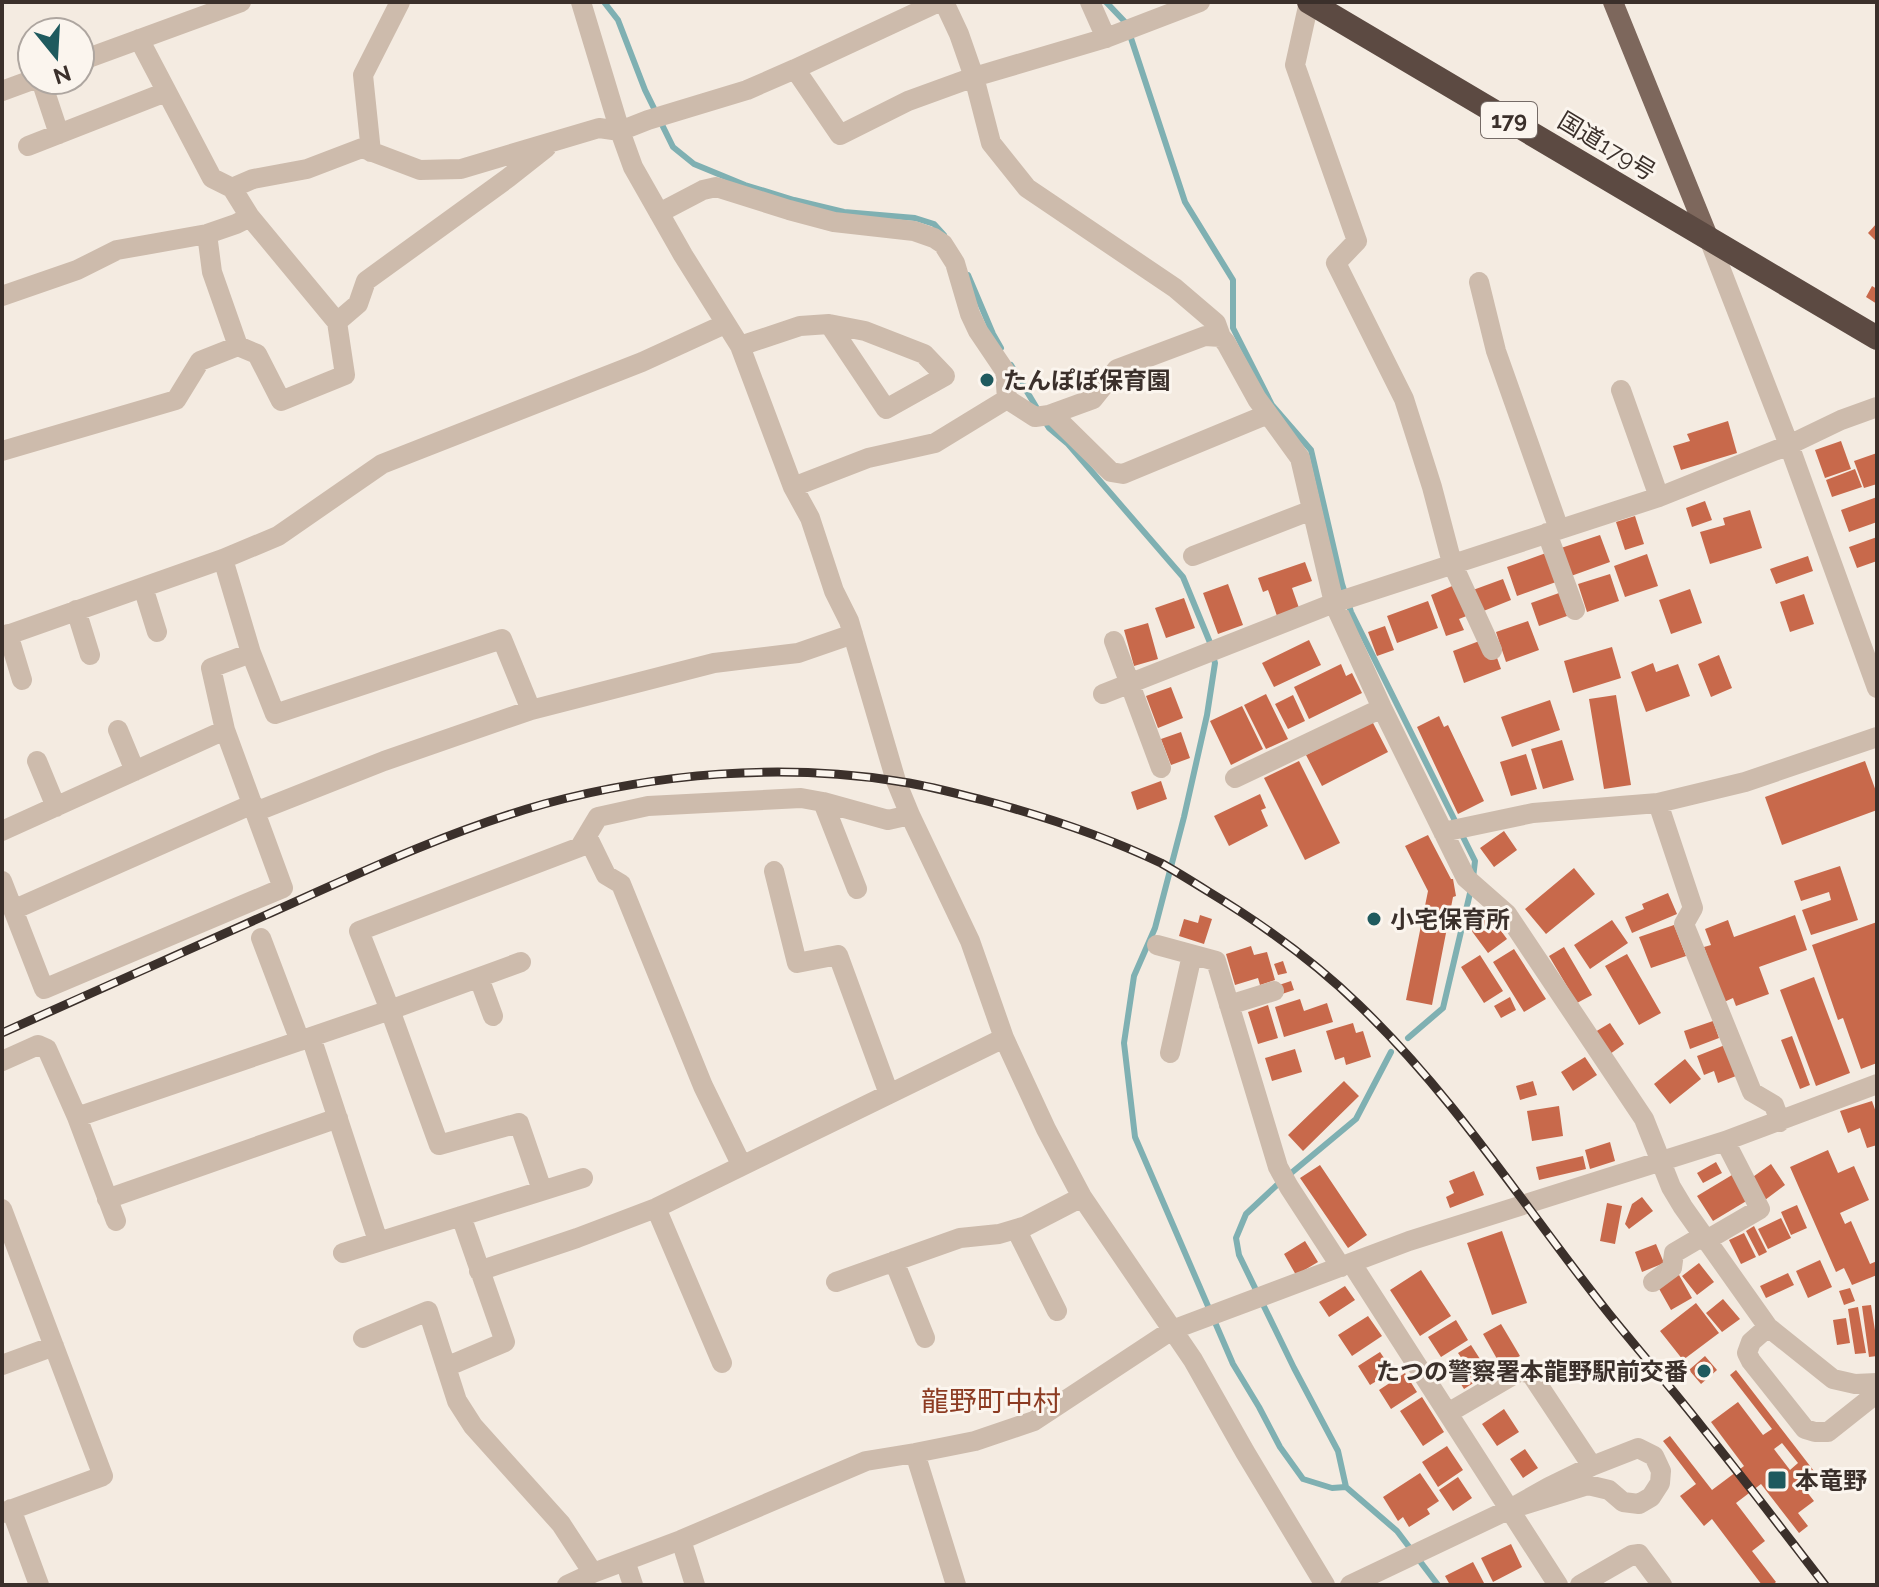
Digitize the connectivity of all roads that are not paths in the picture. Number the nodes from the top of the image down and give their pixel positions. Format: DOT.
graph roads {
  1 [pos="241,2"];
  2 [pos="400,2"];
  3 [pos="581,2"];
  4 [pos="941,2"];
  5 [pos="1090,2"];
  6 [pos="1200,2"];
  7 [pos="1309,2"];
  8 [pos="1613,2"];
  9 [pos="1106,38"];
  10 [pos="139,39"];
  11 [pos="96,55"];
  12 [pos="795,69"];
  13 [pos="974,77"];
  14 [pos="166,92"];
  15 [pos="46,96"];
  16 [pos="620,131"];
  17 [pos="59,134"];
  18 [pos="556,141"];
  19 [pos="28,146"];
  20 [pos="371,152"];
  21 [pos="232,188"];
  22 [pos="659,213"];
  23 [pos="250,217"];
  24 [pos="207,234"];
  25 [pos="1709,239"];
  26 [pos="1479,282"];
  27 [pos="4,290"];
  28 [pos="337,322"];
  29 [pos="725,324"];
  30 [pos="829,324"];
  31 [pos="1221,337"];
  32 [pos="1877,338"];
  33 [pos="238,346"];
  34 [pos="740,346"];
  35 [pos="1621,390"];
  36 [pos="1007,399"];
  37 [pos="1877,407"];
  38 [pos="1052,414"];
  39 [pos="1268,414"];
  40 [pos="1789,445"];
  41 [pos="2,451"];
  42 [pos="793,487"];
  43 [pos="1659,497"];
  44 [pos="1312,510"];
  45 [pos="1553,531"];
  46 [pos="1193,556"];
  47 [pos="223,559"];
  48 [pos="1452,563"];
  49 [pos="143,587"];
  50 [pos="1334,603"];
  51 [pos="76,610"];
  52 [pos="1575,610"];
  53 [pos="157,632"];
  54 [pos="853,634"];
  55 [pos="5,636"];
  56 [pos="1114,641"];
  57 [pos="1492,650"];
  58 [pos="251,653"];
  59 [pos="90,655"];
  60 [pos="22,680"];
  61 [pos="1131,683"];
  62 [pos="1877,688"];
  63 [pos="1103,694"];
  64 [pos="1382,708"];
  65 [pos="531,710"];
  66 [pos="118,730"];
  67 [pos="225,730"];
  68 [pos="1877,737"];
  69 [pos="37,761"];
  70 [pos="1161,768"];
  71 [pos="135,771"];
  72 [pos="1235,778"];
  73 [pos="823,802"];
  74 [pos="1658,803"];
  75 [pos="56,807"];
  76 [pos="254,808"];
  77 [pos="910,815"];
  78 [pos="2,831"];
  79 [pos="1443,832"];
  80 [pos="587,836"];
  81 [pos="774,871"];
  82 [pos="2,881"];
  83 [pos="857,889"];
  84 [pos="13,910"];
  85 [pos="261,938"];
  86 [pos="1157,945"];
  87 [pos="1192,955"];
  88 [pos="521,962"];
  89 [pos="479,978"];
  90 [pos="1274,991"];
  91 [pos="1229,1005"];
  92 [pos="390,1010"];
  93 [pos="493,1016"];
  94 [pos="1004,1038"];
  95 [pos="306,1039"];
  96 [pos="1170,1053"];
  97 [pos="2,1061"];
  98 [pos="1877,1084"];
  99 [pos="889,1094"];
  100 [pos="77,1117"];
  101 [pos="338,1118"];
  102 [pos="1780,1122"];
  103 [pos="1725,1141"];
  104 [pos="1661,1161"];
  105 [pos="742,1166"];
  106 [pos="583,1178"];
  107 [pos="542,1190"];
  108 [pos="1082,1197"];
  109 [pos="107,1199"];
  110 [pos="656,1208"];
  111 [pos="3,1216"];
  112 [pos="461,1216"];
  113 [pos="116,1221"];
  114 [pos="1016,1229"];
  115 [pos="1704,1238"];
  116 [pos="378,1241"];
  117 [pos="343,1253"];
  118 [pos="894,1261"];
  119 [pos="1346,1265"];
  120 [pos="479,1271"];
  121 [pos="836,1282"];
  122 [pos="1653,1282"];
  123 [pos="1057,1311"];
  124 [pos="1768,1327"];
  125 [pos="1172,1330"];
  126 [pos="363,1338"];
  127 [pos="925,1338"];
  128 [pos="54,1346"];
  129 [pos="722,1363"];
  130 [pos="2,1365"];
  131 [pos="446,1367"];
  132 [pos="1833,1379"];
  133 [pos="1877,1383"];
  134 [pos="1877,1393"];
  135 [pos="1448,1413"];
  136 [pos="1843,1421"];
  137 [pos="915,1453"];
  138 [pos="1592,1466"];
  139 [pos="1510,1509"];
  140 [pos="6,1511"];
  141 [pos="681,1540"];
  142 [pos="625,1561"];
  143 [pos="593,1573"];
  144 [pos="39,1585"];
  145 [pos="567,1585"];
  146 [pos="633,1585"];
  147 [pos="695,1585"];
  148 [pos="956,1585"];
  149 [pos="1325,1585"];
  150 [pos="1350,1585"];
  151 [pos="1558,1585"];
  152 [pos="1580,1585"];
  153 [pos="1662,1585"];
  1 -- 10 [label="street"];
  2 -- 20 [label="street"];
  3 -- 16 [label="street"];
  4 -- 12 [label="street"];
  4 -- 13 [label="street"];
  5 -- 9 [label="street"];
  6 -- 9 [label="street"];
  7 -- 25 [label="highway, 国道179号 / 179"];
  7 -- 48 [label="street"];
  8 -- 25 [label="main road"];
  9 -- 13 [label="street"];
  10 -- 11 [label="street"];
  10 -- 14 [label="street"];
  12 -- 13 [label="street"];
  12 -- 16 [label="street"];
  13 -- 31 [label="street"];
  14 -- 17 [label="street"];
  14 -- 21 [label="street"];
  15 -- 17 [label="street"];
  16 -- 18 [label="street"];
  16 -- 22 [label="street"];
  17 -- 19 [label="street"];
  18 -- 20 [label="street"];
  18 -- 28 [label="street"];
  20 -- 21 [label="street"];
  21 -- 23 [label="street"];
  22 -- 29 [label="street"];
  22 -- 36 [label="street"];
  23 -- 24 [label="street"];
  23 -- 28 [label="street"];
  24 -- 27 [label="street"];
  24 -- 33 [label="street"];
  25 -- 32 [label="highway, 国道179号 / 179"];
  25 -- 40 [label="street"];
  26 -- 45 [label="street"];
  28 -- 33 [label="street"];
  29 -- 34 [label="street"];
  29 -- 47 [label="street"];
  30 -- 30 [label="street"];
  30 -- 34 [label="street"];
  31 -- 38 [label="street"];
  31 -- 39 [label="street"];
  33 -- 41 [label="street"];
  34 -- 42 [label="street"];
  35 -- 43 [label="street"];
  36 -- 38 [label="street"];
  36 -- 42 [label="street"];
  37 -- 40 [label="street"];
  38 -- 39 [label="street"];
  39 -- 44 [label="street"];
  40 -- 43 [label="street"];
  40 -- 62 [label="street"];
  42 -- 54 [label="street"];
  43 -- 45 [label="street"];
  44 -- 46 [label="street"];
  44 -- 50 [label="street"];
  45 -- 48 [label="street"];
  45 -- 52 [label="street"];
  47 -- 49 [label="street"];
  47 -- 58 [label="street"];
  48 -- 50 [label="street"];
  48 -- 57 [label="street"];
  49 -- 51 [label="street"];
  49 -- 53 [label="street"];
  50 -- 61 [label="street"];
  50 -- 64 [label="street"];
  51 -- 55 [label="street"];
  51 -- 59 [label="street"];
  54 -- 65 [label="street"];
  54 -- 77 [label="street"];
  55 -- 60 [label="street"];
  56 -- 61 [label="street"];
  58 -- 65 [label="street"];
  58 -- 67 [label="street"];
  61 -- 63 [label="street"];
  61 -- 70 [label="street"];
  64 -- 72 [label="street"];
  64 -- 79 [label="street"];
  65 -- 76 [label="street"];
  66 -- 71 [label="street"];
  67 -- 71 [label="street"];
  67 -- 76 [label="street"];
  68 -- 74 [label="street"];
  69 -- 75 [label="street"];
  71 -- 75 [label="street"];
  73 -- 77 [label="street"];
  73 -- 80 [label="street"];
  73 -- 83 [label="street"];
  74 -- 79 [label="street"];
  74 -- 102 [label="street"];
  75 -- 78 [label="street"];
  76 -- 84 [label="street"];
  76 -- 84 [label="street"];
  77 -- 94 [label="street"];
  79 -- 104 [label="street"];
  80 -- 92 [label="street"];
  80 -- 105 [label="street"];
  81 -- 99 [label="street"];
  82 -- 84 [label="street"];
  85 -- 95 [label="street"];
  86 -- 87 [label="street"];
  87 -- 91 [label="street"];
  87 -- 96 [label="street"];
  88 -- 89 [label="street"];
  89 -- 92 [label="street"];
  89 -- 93 [label="street"];
  90 -- 91 [label="street"];
  91 -- 119 [label="street"];
  92 -- 95 [label="street"];
  92 -- 107 [label="street"];
  94 -- 99 [label="street"];
  94 -- 108 [label="street"];
  95 -- 100 [label="street"];
  95 -- 101 [label="street"];
  97 -- 100 [label="street"];
  98 -- 102 [label="street"];
  99 -- 105 [label="street"];
  100 -- 109 [label="street"];
  101 -- 109 [label="street"];
  101 -- 116 [label="street"];
  102 -- 103 [label="street"];
  103 -- 104 [label="street"];
  103 -- 115 [label="street"];
  104 -- 115 [label="street"];
  104 -- 119 [label="street"];
  105 -- 110 [label="street"];
  106 -- 107 [label="street"];
  107 -- 112 [label="street"];
  108 -- 114 [label="street"];
  108 -- 125 [label="street"];
  109 -- 113 [label="street"];
  110 -- 120 [label="street"];
  110 -- 129 [label="street"];
  111 -- 128 [label="street"];
  112 -- 116 [label="street"];
  112 -- 120 [label="street"];
  114 -- 118 [label="street"];
  114 -- 123 [label="street"];
  115 -- 122 [label="street"];
  115 -- 124 [label="street"];
  116 -- 117 [label="street"];
  118 -- 121 [label="street"];
  118 -- 127 [label="street"];
  119 -- 125 [label="street"];
  119 -- 135 [label="street"];
  120 -- 131 [label="street"];
  124 -- 132 [label="street"];
  124 -- 136 [label="street"];
  125 -- 137 [label="street"];
  125 -- 149 [label="street"];
  126 -- 131 [label="street"];
  128 -- 130 [label="street"];
  128 -- 140 [label="street"];
  131 -- 143 [label="street"];
  132 -- 133 [label="street"];
  132 -- 136 [label="street"];
  134 -- 136 [label="street"];
  135 -- 138 [label="street"];
  135 -- 139 [label="street"];
  137 -- 141 [label="street"];
  137 -- 148 [label="street"];
  138 -- 139 [label="street"];
  138 -- 139 [label="street"];
  139 -- 150 [label="street"];
  139 -- 151 [label="street"];
  140 -- 144 [label="street"];
  141 -- 142 [label="street"];
  141 -- 147 [label="street"];
  142 -- 143 [label="street"];
  142 -- 146 [label="street"];
  143 -- 145 [label="street"];
  152 -- 153 [label="street"];
}
